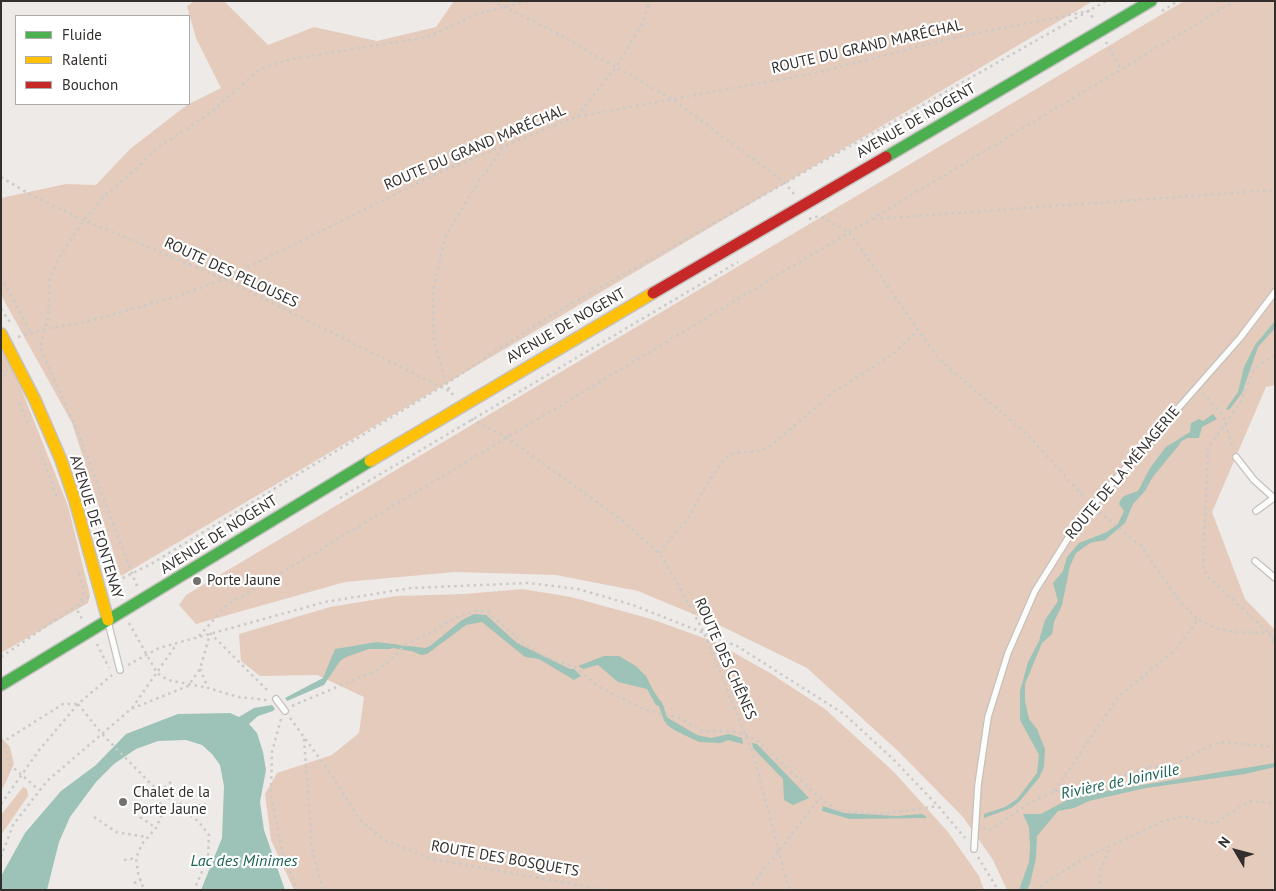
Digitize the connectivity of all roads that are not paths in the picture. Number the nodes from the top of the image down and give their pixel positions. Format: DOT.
graph roads {
  1 [pos="1152,1"];
  2 [pos="1275,292"];
  3 [pos="4,338"];
  4 [pos="1236,457"];
  5 [pos="1274,498"];
  6 [pos="1256,511"];
  7 [pos="1255,561"];
  8 [pos="1275,578"];
  9 [pos="108,620"];
  10 [pos="120,670"];
  11 [pos="1,685"];
  12 [pos="276,699"];
  13 [pos="284,710"];
  14 [pos="974,849"];
  1 -- 9 [label="main road, AVENUE DE NOGENT"];
  2 -- 14 [label="lane, ROUTE DE LA MÉNAGERIE"];
  3 -- 9 [label="main road, AVENUE DE FONTENAY"];
  4 -- 5 [label="lane"];
  5 -- 6 [label="lane"];
  7 -- 8 [label="lane"];
  9 -- 10 [label="lane"];
  9 -- 11 [label="main road, AVENUE DE NOGENT"];
  12 -- 13 [label="lane"];
}
